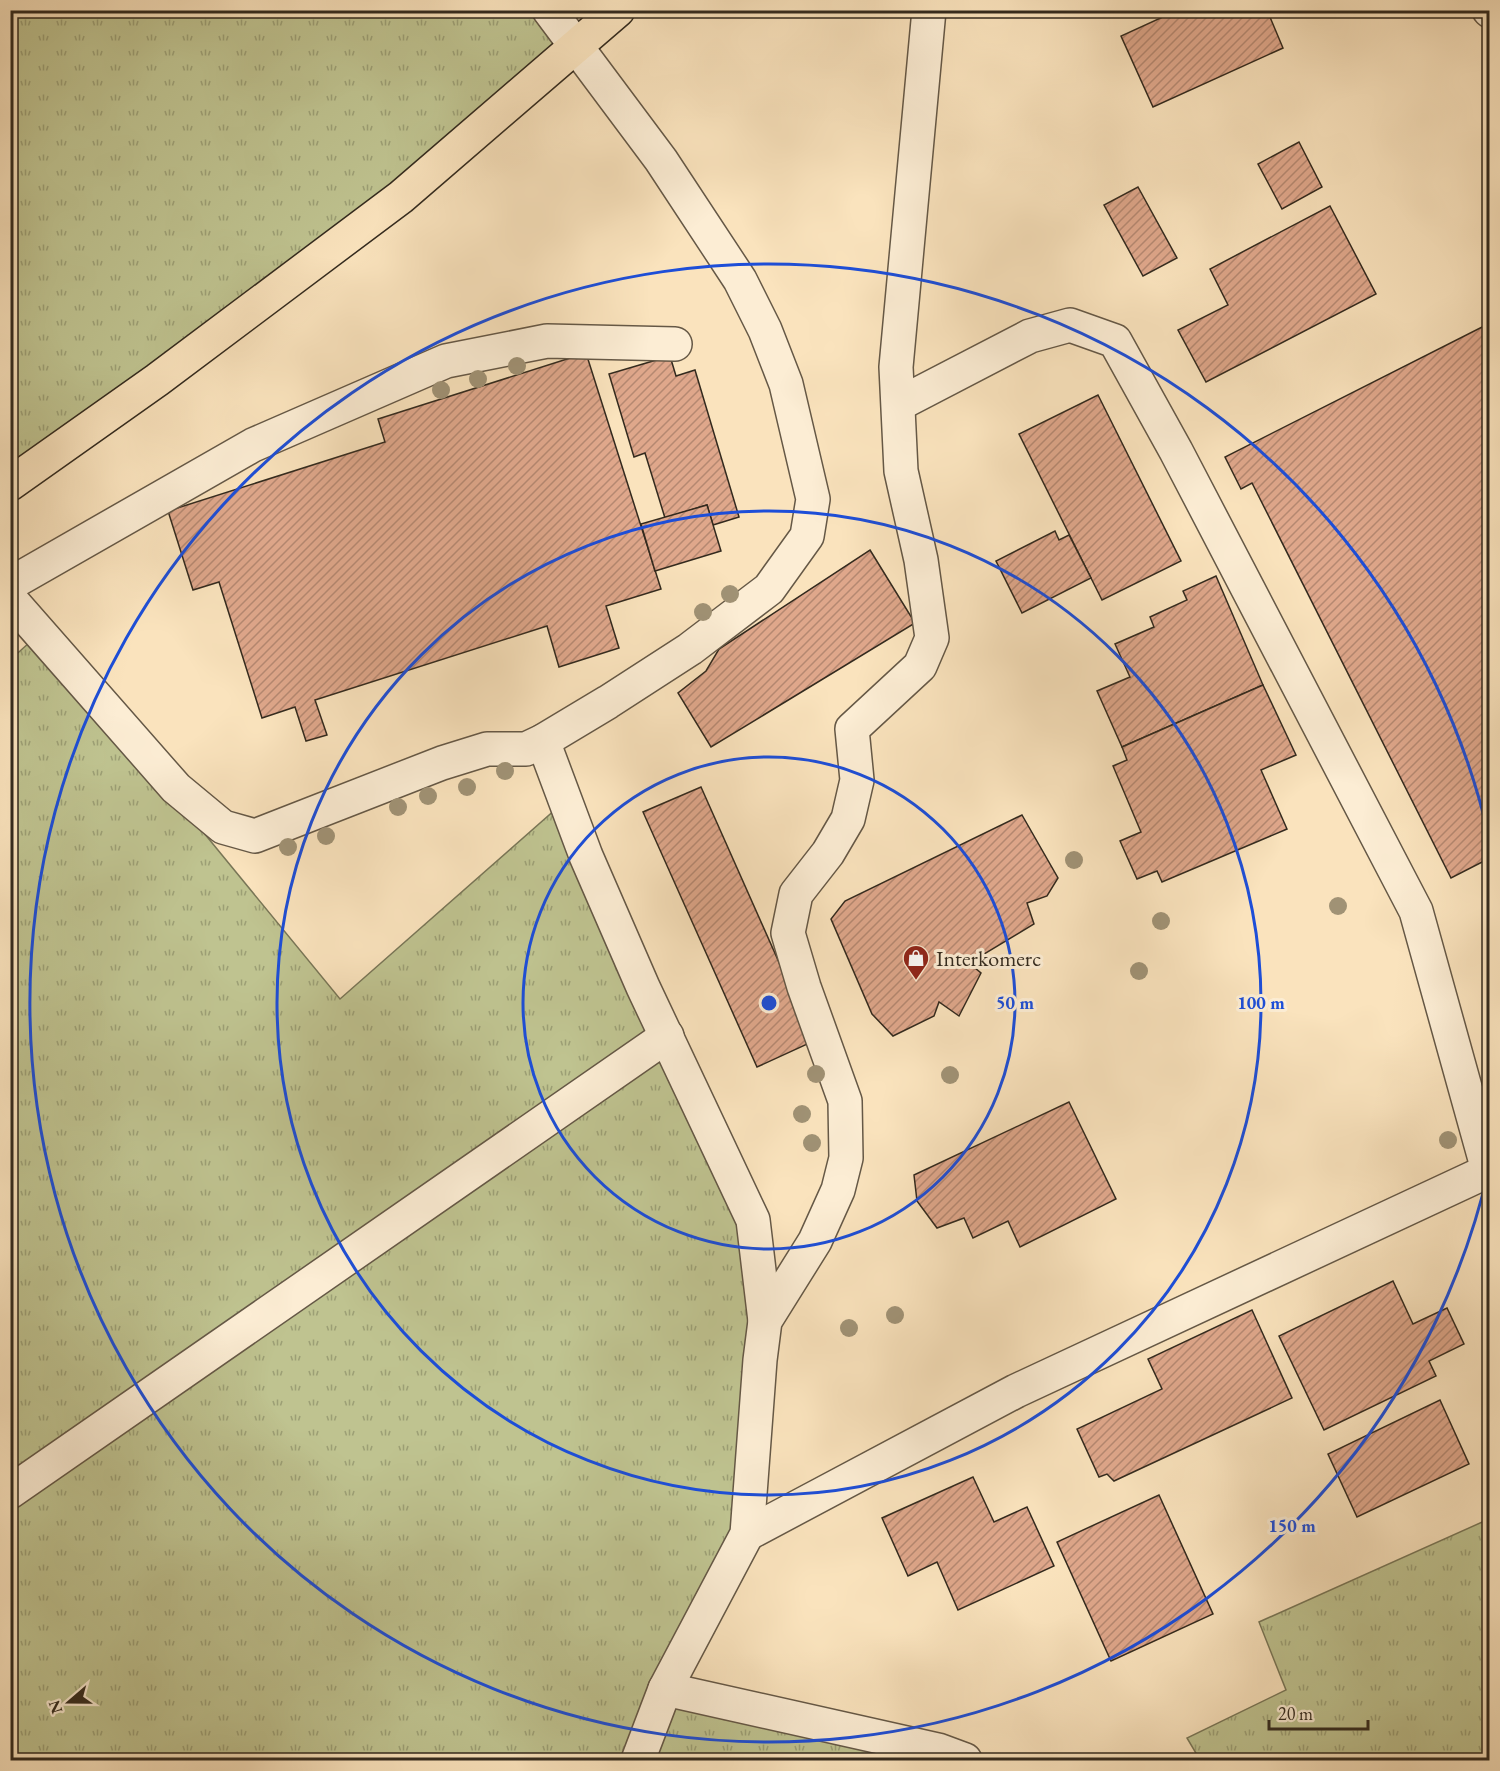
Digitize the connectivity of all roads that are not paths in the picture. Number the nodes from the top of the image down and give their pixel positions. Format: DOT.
graph roads {
  1 [pos="549,10"];
  2 [pos="618,10"];
  3 [pos="929,10"];
  4 [pos="576,45"];
  5 [pos="675,344"];
  6 [pos="899,404"];
  7 [pos="10,483"];
  8 [pos="10,584"];
  9 [pos="10,599"];
  10 [pos="543,741"];
  11 [pos="667,1036"];
  12 [pos="1489,1170"];
  13 [pos="765,1321"];
  14 [pos="10,1492"];
  15 [pos="747,1534"];
  16 [pos="665,1689"];
  17 [pos="638,1761"];
  18 [pos="965,1761"];
  1 -- 4 [label="street"];
  2 -- 4 [label="main road"];
  3 -- 6 [label="street"];
  4 -- 7 [label="main road"];
  4 -- 10 [label="street"];
  5 -- 8 [label="street"];
  6 -- 12 [label="street"];
  6 -- 13 [label="street"];
  9 -- 10 [label="street"];
  10 -- 11 [label="street"];
  11 -- 13 [label="street"];
  11 -- 14 [label="street"];
  12 -- 15 [label="street"];
  13 -- 15 [label="street"];
  15 -- 16 [label="street"];
  16 -- 17 [label="street"];
  16 -- 18 [label="street"];
}
